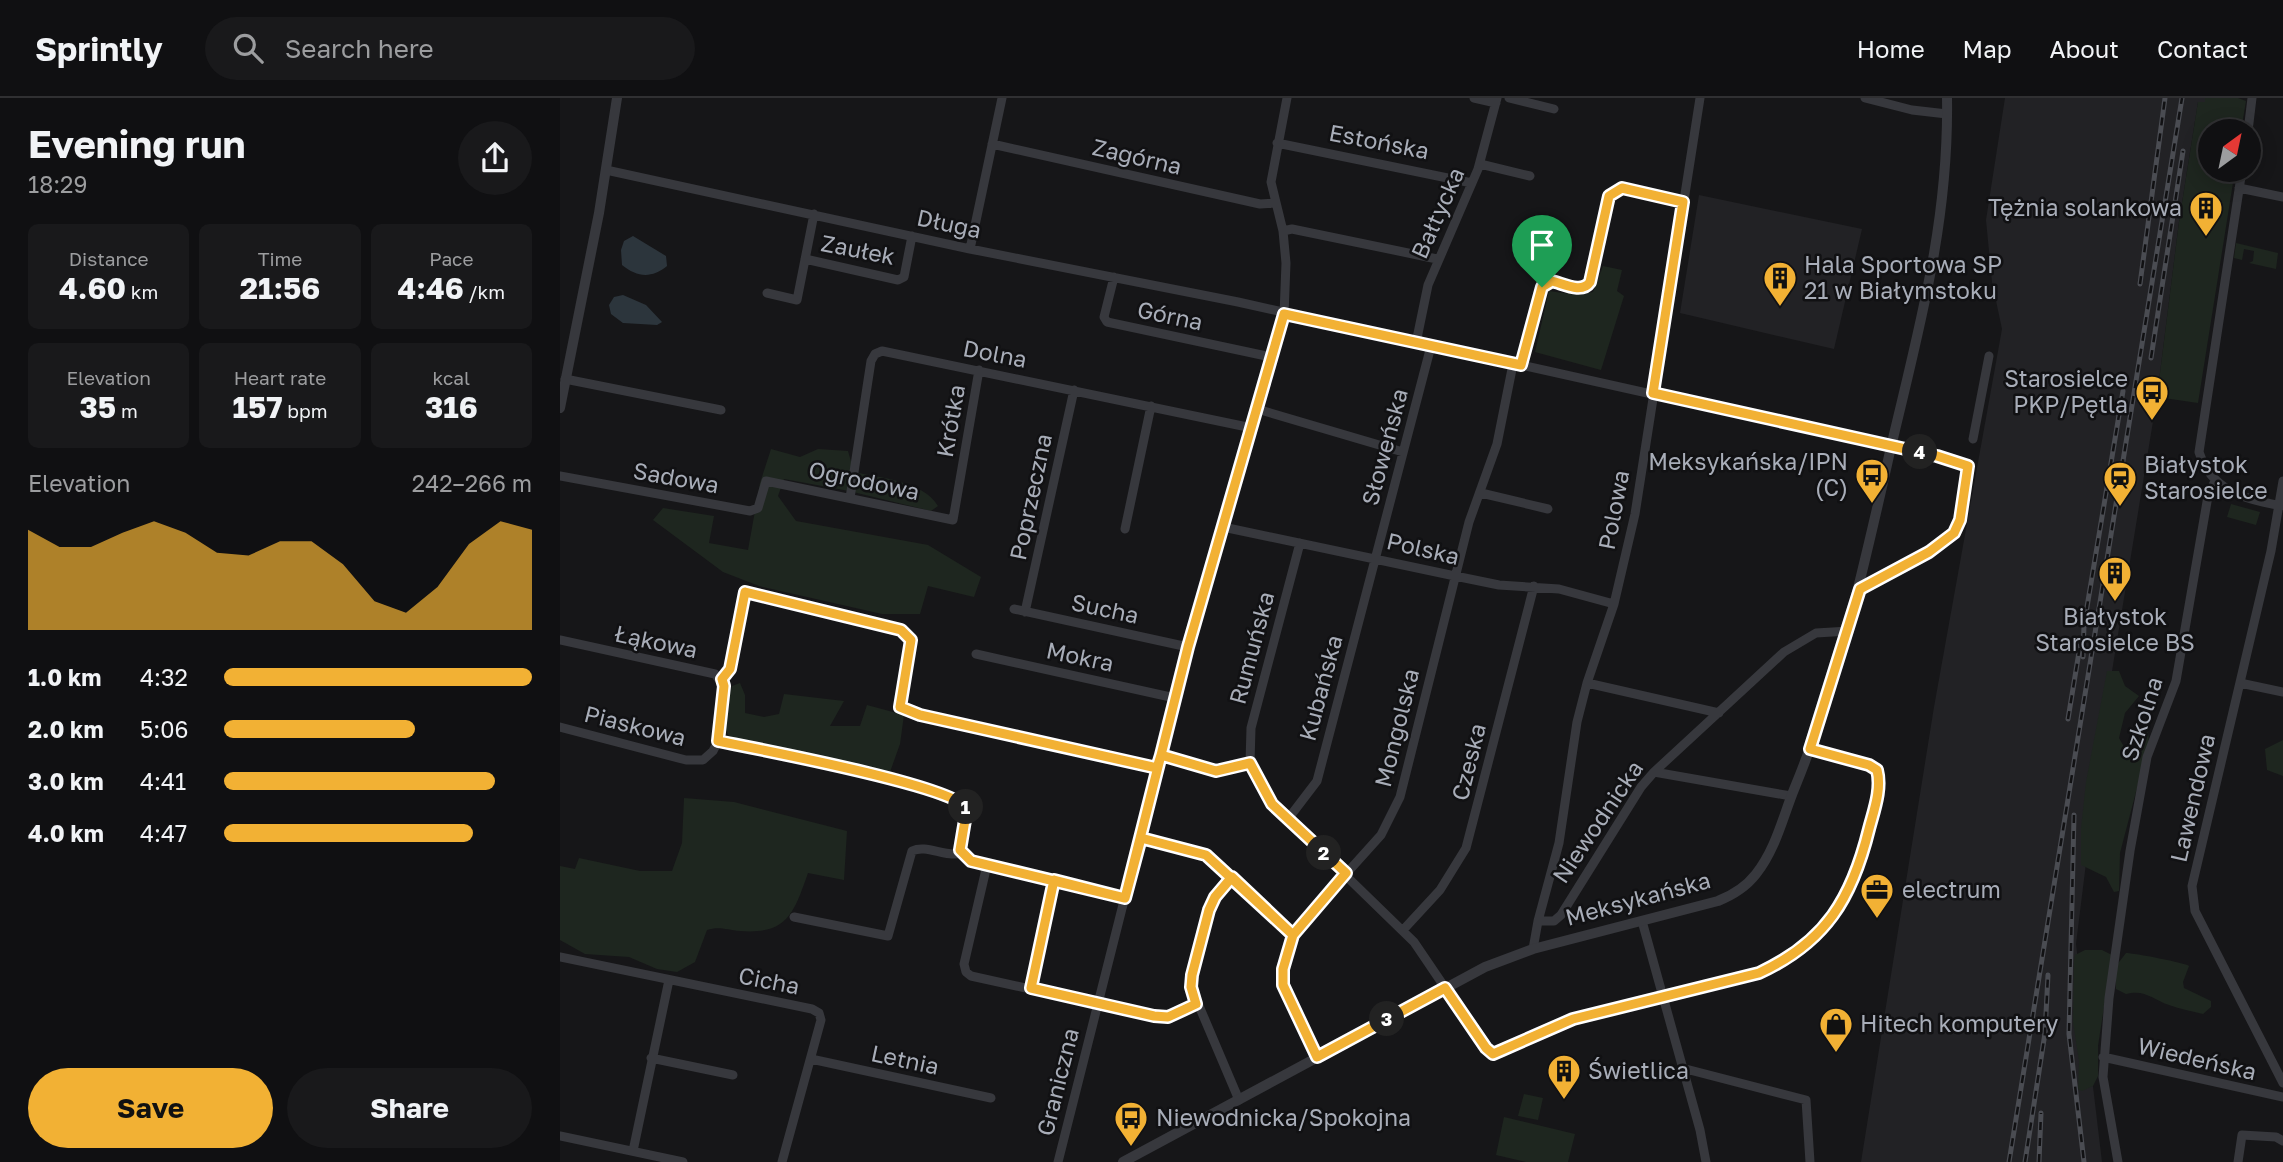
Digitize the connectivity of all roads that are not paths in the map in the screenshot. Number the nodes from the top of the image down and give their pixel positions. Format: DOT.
graph roads {
  1 [pos="618,98"];
  2 [pos="1002,98"];
  3 [pos="1287,98"];
  4 [pos="1474,98"];
  5 [pos="1509,98"];
  6 [pos="1700,98"];
  7 [pos="1865,98"];
  8 [pos="1947,98"];
  9 [pos="2252,98"];
  10 [pos="1497,101"];
  11 [pos="1554,109"];
  12 [pos="1947,114"];
  13 [pos="2249,119"];
  14 [pos="992,144"];
  15 [pos="1277,144"];
  16 [pos="1480,164"];
  17 [pos="606,170"];
  18 [pos="1530,176"];
  19 [pos="2240,182"];
  20 [pos="1472,183"];
  21 [pos="2239,188"];
  22 [pos="2283,197"];
  23 [pos="1683,202"];
  24 [pos="1274,203"];
  25 [pos="814,214"];
  26 [pos="1283,231"];
  27 [pos="912,236"];
  28 [pos="970,249"];
  29 [pos="1437,259"];
  30 [pos="805,260"];
  31 [pos="1114,277"];
  32 [pos="767,293"];
  33 [pos="1284,314"];
  34 [pos="1416,343"];
  35 [pos="1432,346"];
  36 [pos="1989,356"];
  37 [pos="1271,358"];
  38 [pos="1517,365"];
  39 [pos="979,370"];
  40 [pos="565,379"];
  41 [pos="1074,390"];
  42 [pos="1653,393"];
  43 [pos="1151,406"];
  44 [pos="560,408"];
  45 [pos="720,410"];
  46 [pos="1257,410"];
  47 [pos="1252,428"];
  48 [pos="1973,439"];
  49 [pos="1891,446"];
  50 [pos="1403,452"];
  51 [pos="560,476"];
  52 [pos="766,481"];
  53 [pos="2215,481"];
  54 [pos="2283,481"];
  55 [pos="1481,493"];
  56 [pos="850,498"];
  57 [pos="2280,506"];
  58 [pos="1548,509"];
  59 [pos="953,520"];
  60 [pos="1223,527"];
  61 [pos="1125,529"];
  62 [pos="1300,543"];
  63 [pos="1375,558"];
  64 [pos="1455,576"];
  65 [pos="1534,586"];
  66 [pos="1860,589"];
  67 [pos="1614,604"];
  68 [pos="1014,609"];
  69 [pos="1025,612"];
  70 [pos="1849,631"];
  71 [pos="560,640"];
  72 [pos="1188,647"];
  73 [pos="976,654"];
  74 [pos="722,679"];
  75 [pos="2240,682"];
  76 [pos="1587,683"];
  77 [pos="2283,692"];
  78 [pos="1175,698"];
  79 [pos="1719,713"];
  80 [pos="560,727"];
  81 [pos="718,741"];
  82 [pos="1810,749"];
  83 [pos="1161,755"];
  84 [pos="1250,763"];
  85 [pos="1157,768"];
  86 [pos="1654,772"];
  87 [pos="1791,796"];
  88 [pos="1288,819"];
  89 [pos="1141,838"];
  90 [pos="962,853"];
  91 [pos="987,865"];
  92 [pos="1346,873"];
  93 [pos="1232,877"];
  94 [pos="1054,880"];
  95 [pos="1125,898"];
  96 [pos="794,917"];
  97 [pos="1538,921"];
  98 [pos="1642,921"];
  99 [pos="1404,929"];
  100 [pos="1293,935"];
  101 [pos="1533,949"];
  102 [pos="560,957"];
  103 [pos="669,980"];
  104 [pos="1031,988"];
  105 [pos="1445,988"];
  106 [pos="1662,996"];
  107 [pos="1098,1003"];
  108 [pos="1196,1004"];
  109 [pos="1317,1057"];
  110 [pos="2103,1057"];
  111 [pos="651,1058"];
  112 [pos="810,1059"];
  113 [pos="1682,1068"];
  114 [pos="733,1075"];
  115 [pos="2283,1083"];
  116 [pos="2283,1097"];
  117 [pos="991,1098"];
  118 [pos="1239,1100"];
  119 [pos="560,1136"];
  120 [pos="2283,1141"];
  121 [pos="633,1151"];
  122 [pos="683,1162"];
  123 [pos="782,1162"];
  124 [pos="1058,1162"];
  125 [pos="1124,1162"];
  126 [pos="1706,1162"];
  127 [pos="1810,1162"];
  128 [pos="2118,1162"];
  129 [pos="2238,1162"];
  1 -- 17 [label="street"];
  2 -- 14 [label="street"];
  3 -- 15 [label="street, Graniczna"];
  4 -- 10 [label="street"];
  5 -- 11 [label="street"];
  6 -- 23 [label="street, Polowa"];
  7 -- 12 [label="street"];
  8 -- 12 [label="street, Meksykańska"];
  9 -- 13 [label="street"];
  10 -- 16 [label="street, Bałtycka"];
  12 -- 49 [label="street, Meksykańska"];
  14 -- 24 [label="street, Zagórna"];
  14 -- 28 [label="street"];
  15 -- 20 [label="street, Estońska"];
  15 -- 24 [label="street, Graniczna"];
  16 -- 18 [label="street"];
  16 -- 20 [label="street, Bałtycka"];
  17 -- 25 [label="street, Długa"];
  17 -- 40 [label="street"];
  19 -- 21 [label="street"];
  20 -- 29 [label="street, Bałtycka"];
  21 -- 22 [label="street"];
  21 -- 53 [label="street"];
  23 -- 38 [label="street, Mongolska"];
  23 -- 42 [label="street, Polowa"];
  24 -- 26 [label="street, Graniczna"];
  25 -- 27 [label="street, Długa"];
  25 -- 30 [label="street"];
  26 -- 29 [label="street"];
  26 -- 33 [label="street, Graniczna"];
  27 -- 28 [label="street, Długa"];
  27 -- 30 [label="street, Zaułek"];
  28 -- 31 [label="street, Długa"];
  29 -- 34 [label="street, Bałtycka"];
  30 -- 32 [label="street"];
  31 -- 33 [label="street, Długa"];
  31 -- 37 [label="street, Górna"];
  33 -- 34 [label="street, Długa"];
  33 -- 37 [label="street, Graniczna"];
  34 -- 35 [label="street, Długa"];
  35 -- 38 [label="street, Długa"];
  35 -- 50 [label="street, Słoweńska"];
  36 -- 48 [label="street"];
  37 -- 46 [label="street, Graniczna"];
  38 -- 42 [label="street, Długa"];
  38 -- 55 [label="street, Mongolska"];
  39 -- 41 [label="street, Dolna"];
  39 -- 56 [label="street, Dolna"];
  39 -- 59 [label="street, Krótka"];
  40 -- 44 [label="street"];
  40 -- 45 [label="street"];
  41 -- 43 [label="street, Dolna"];
  41 -- 69 [label="street, Poprzeczna"];
  42 -- 49 [label="street, Długa"];
  42 -- 67 [label="street, Polowa"];
  43 -- 47 [label="street, Dolna"];
  43 -- 61 [label="street"];
  46 -- 47 [label="street, Graniczna"];
  46 -- 50 [label="street"];
  47 -- 60 [label="street, Graniczna"];
  49 -- 66 [label="street, Meksykańska"];
  49 -- 66 [label="street, Długa"];
  50 -- 63 [label="street, Słoweńska"];
  51 -- 52 [label="street, Sadowa"];
  52 -- 56 [label="street, Ogrodowa"];
  53 -- 57 [label="street"];
  53 -- 110 [label="street, Szkolna"];
  54 -- 57 [label="street, Lawendowa"];
  55 -- 58 [label="street"];
  55 -- 64 [label="street, Mongolska"];
  56 -- 59 [label="street, Ogrodowa"];
  57 -- 75 [label="street, Lawendowa"];
  60 -- 62 [label="street, Polska"];
  60 -- 72 [label="street, Graniczna"];
  62 -- 63 [label="street, Polska"];
  62 -- 84 [label="street, Rumuńska"];
  63 -- 64 [label="street, Polska"];
  63 -- 88 [label="street, Kubańska"];
  64 -- 65 [label="street, Polska"];
  64 -- 92 [label="street, Mongolska"];
  65 -- 67 [label="street, Polska"];
  65 -- 99 [label="street, Czeska"];
  66 -- 70 [label="street, Meksykańska"];
  67 -- 76 [label="street, Polowa"];
  68 -- 69 [label="street, Sucha"];
  69 -- 72 [label="street, Sucha"];
  70 -- 79 [label="street, Niewodnicka"];
  70 -- 82 [label="street, Meksykańska"];
  71 -- 74 [label="street, Łąkowa"];
  72 -- 78 [label="street, Graniczna"];
  73 -- 78 [label="street, Mokra"];
  74 -- 81 [label="street, Łąkowa"];
  74 -- 85 [label="street"];
  75 -- 77 [label="street"];
  75 -- 115 [label="street, Lawendowa"];
  76 -- 79 [label="street"];
  76 -- 97 [label="street, Polowa"];
  78 -- 83 [label="street, Graniczna"];
  79 -- 86 [label="street, Niewodnicka"];
  80 -- 81 [label="street, Piaskowa"];
  81 -- 90 [label="street, Piaskowa"];
  82 -- 87 [label="street, Meksykańska"];
  82 -- 106 [label="street"];
  83 -- 84 [label="street"];
  83 -- 85 [label="street, Graniczna"];
  84 -- 88 [label="street, Rumuńska"];
  85 -- 89 [label="street, Graniczna"];
  86 -- 87 [label="street"];
  86 -- 97 [label="street, Niewodnicka"];
  87 -- 98 [label="street, Meksykańska"];
  88 -- 92 [label="street, Rumuńska"];
  89 -- 93 [label="street"];
  89 -- 95 [label="street, Graniczna"];
  90 -- 91 [label="street"];
  90 -- 96 [label="street"];
  91 -- 94 [label="street"];
  91 -- 104 [label="street"];
  92 -- 99 [label="street, Rumuńska"];
  92 -- 100 [label="street, Mongolska"];
  93 -- 100 [label="street"];
  93 -- 108 [label="street"];
  94 -- 95 [label="street"];
  94 -- 104 [label="street"];
  95 -- 107 [label="street, Graniczna"];
  97 -- 101 [label="street"];
  98 -- 101 [label="street, Meksykańska"];
  98 -- 106 [label="street"];
  99 -- 105 [label="street, Rumuńska"];
  100 -- 109 [label="street"];
  101 -- 105 [label="street"];
  102 -- 103 [label="street, Cicha"];
  103 -- 111 [label="street"];
  103 -- 112 [label="street, Cicha"];
  104 -- 107 [label="street"];
  105 -- 106 [label="street, Rumuńska"];
  105 -- 109 [label="street"];
  106 -- 113 [label="street"];
  107 -- 108 [label="street"];
  107 -- 124 [label="street, Graniczna"];
  108 -- 118 [label="street"];
  109 -- 118 [label="street"];
  110 -- 116 [label="street, Wiedeńska"];
  110 -- 128 [label="street, Szkolna"];
  111 -- 114 [label="street"];
  111 -- 121 [label="street"];
  112 -- 117 [label="street, Letnia"];
  112 -- 123 [label="street, Cicha"];
  113 -- 126 [label="street"];
  113 -- 127 [label="street"];
  118 -- 125 [label="street"];
  119 -- 121 [label="street"];
  120 -- 129 [label="street"];
  121 -- 122 [label="street"];
}
